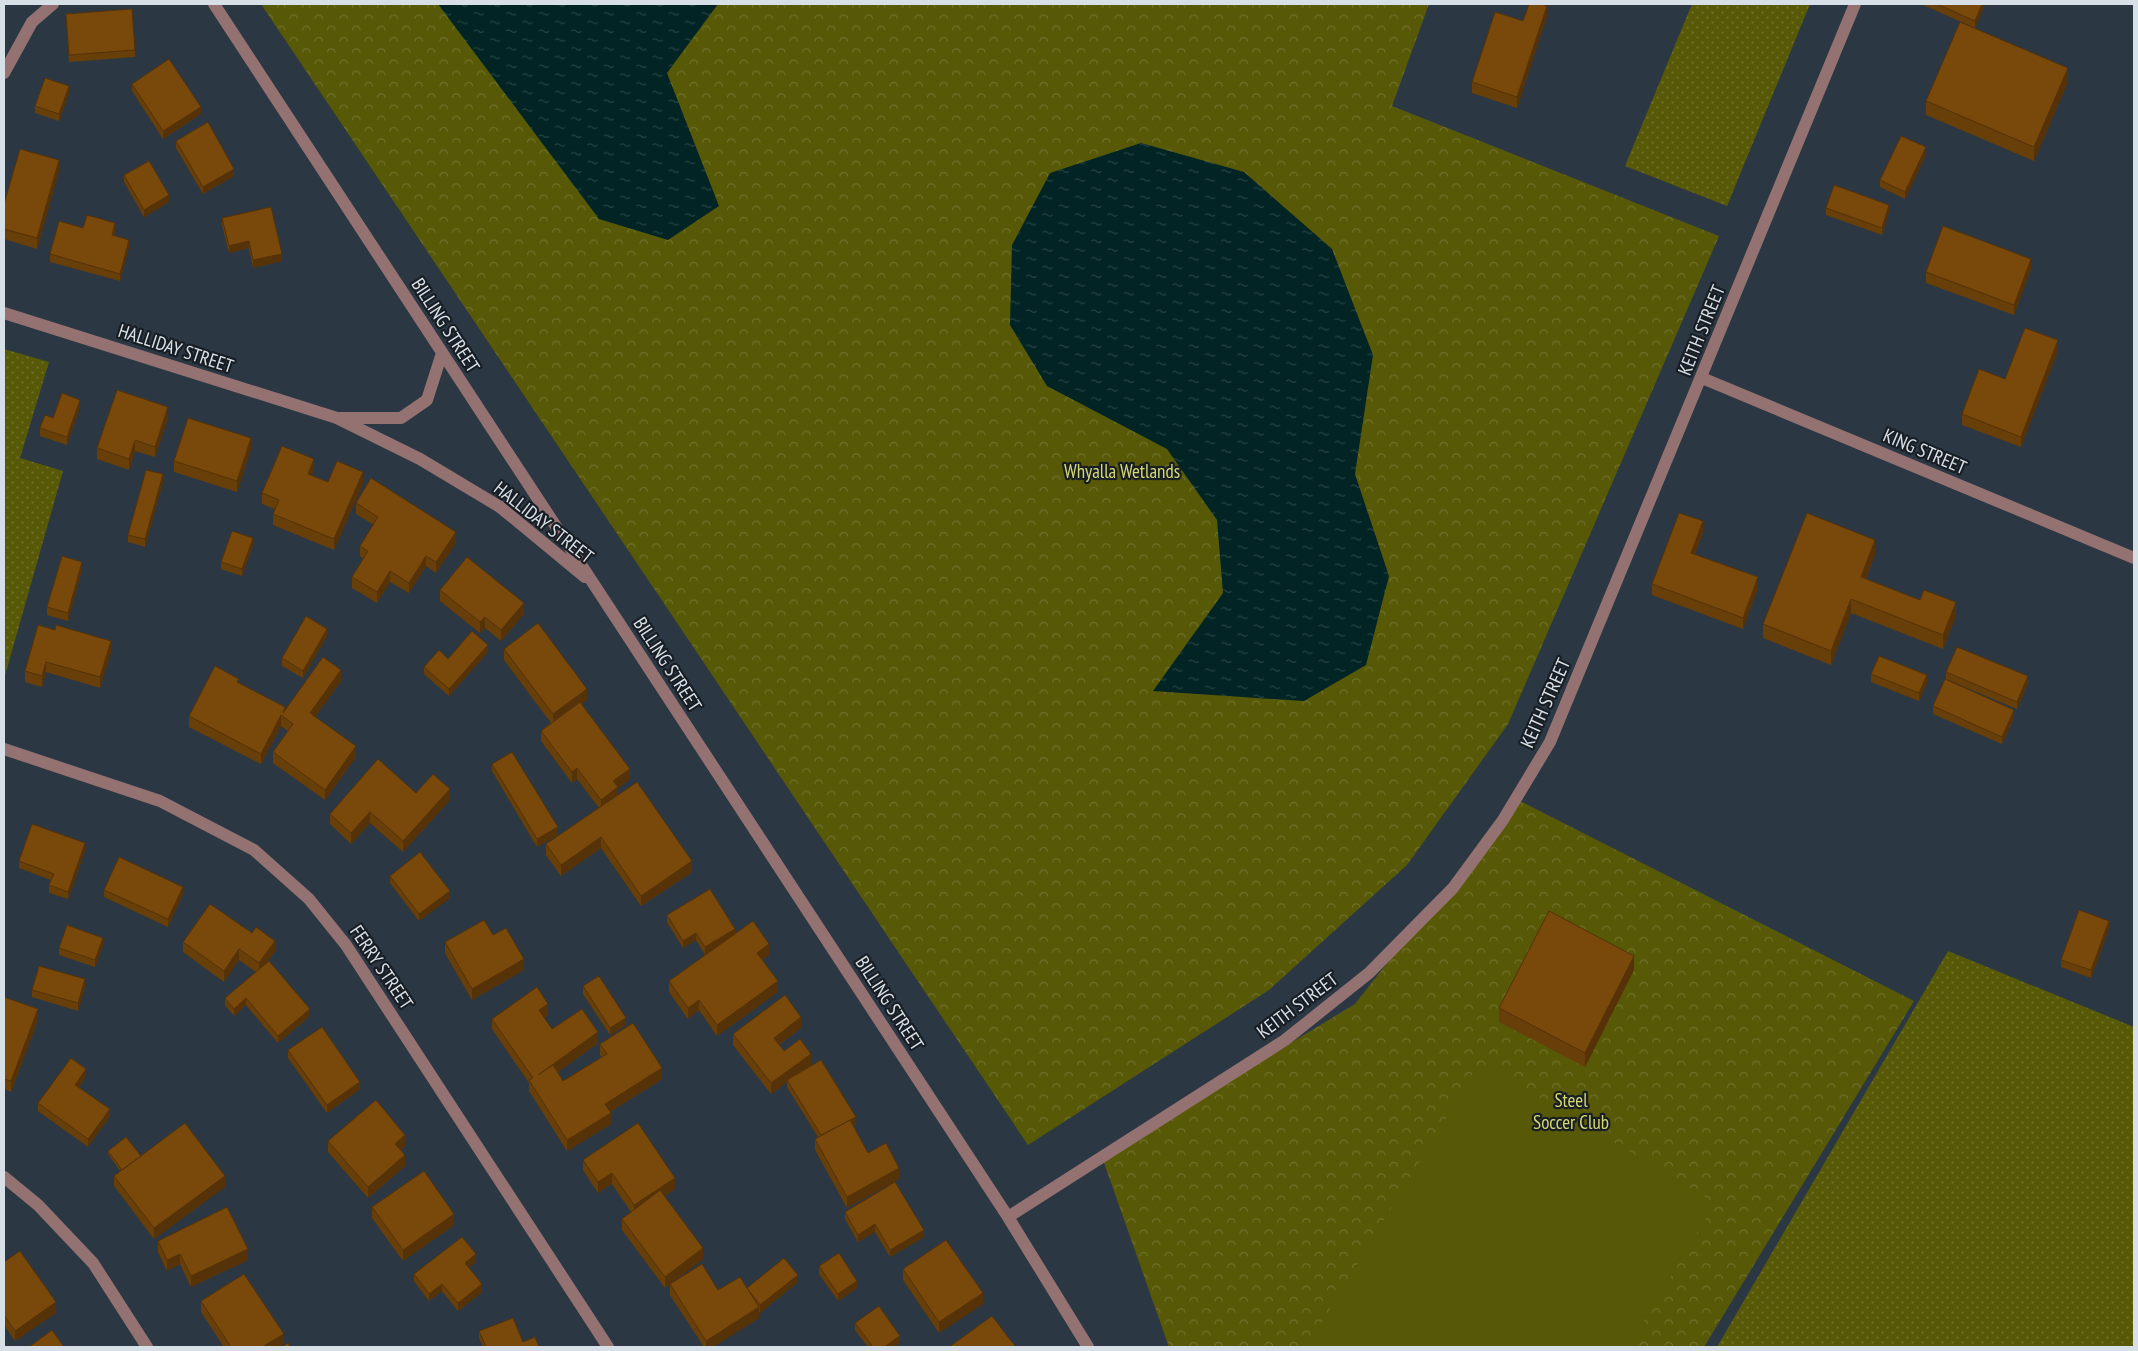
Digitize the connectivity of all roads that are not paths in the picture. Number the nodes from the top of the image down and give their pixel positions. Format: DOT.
graph roads {
  1 [pos="53,4"];
  2 [pos="214,4"];
  3 [pos="1855,4"];
  4 [pos="4,72"];
  5 [pos="4,313"];
  6 [pos="442,353"];
  7 [pos="1702,378"];
  8 [pos="337,418"];
  9 [pos="2134,558"];
  10 [pos="594,585"];
  11 [pos="4,749"];
  12 [pos="4,1177"];
  13 [pos="1008,1217"];
  14 [pos="147,1347"];
  15 [pos="608,1347"];
  16 [pos="1088,1347"];
  1 -- 4 [label="street"];
  2 -- 6 [label="street, BILLING STREET"];
  3 -- 7 [label="street, KEITH STREET"];
  5 -- 8 [label="street, HALLIDAY STREET"];
  6 -- 8 [label="street, HALLIDAY STREET"];
  6 -- 10 [label="street, BILLING STREET"];
  7 -- 9 [label="street, KING STREET"];
  7 -- 13 [label="street, KEITH STREET"];
  8 -- 10 [label="street, HALLIDAY STREET"];
  10 -- 13 [label="street, BILLING STREET"];
  11 -- 15 [label="street, FERRY STREET"];
  12 -- 14 [label="street"];
  13 -- 16 [label="street, BILLING STREET"];
}
